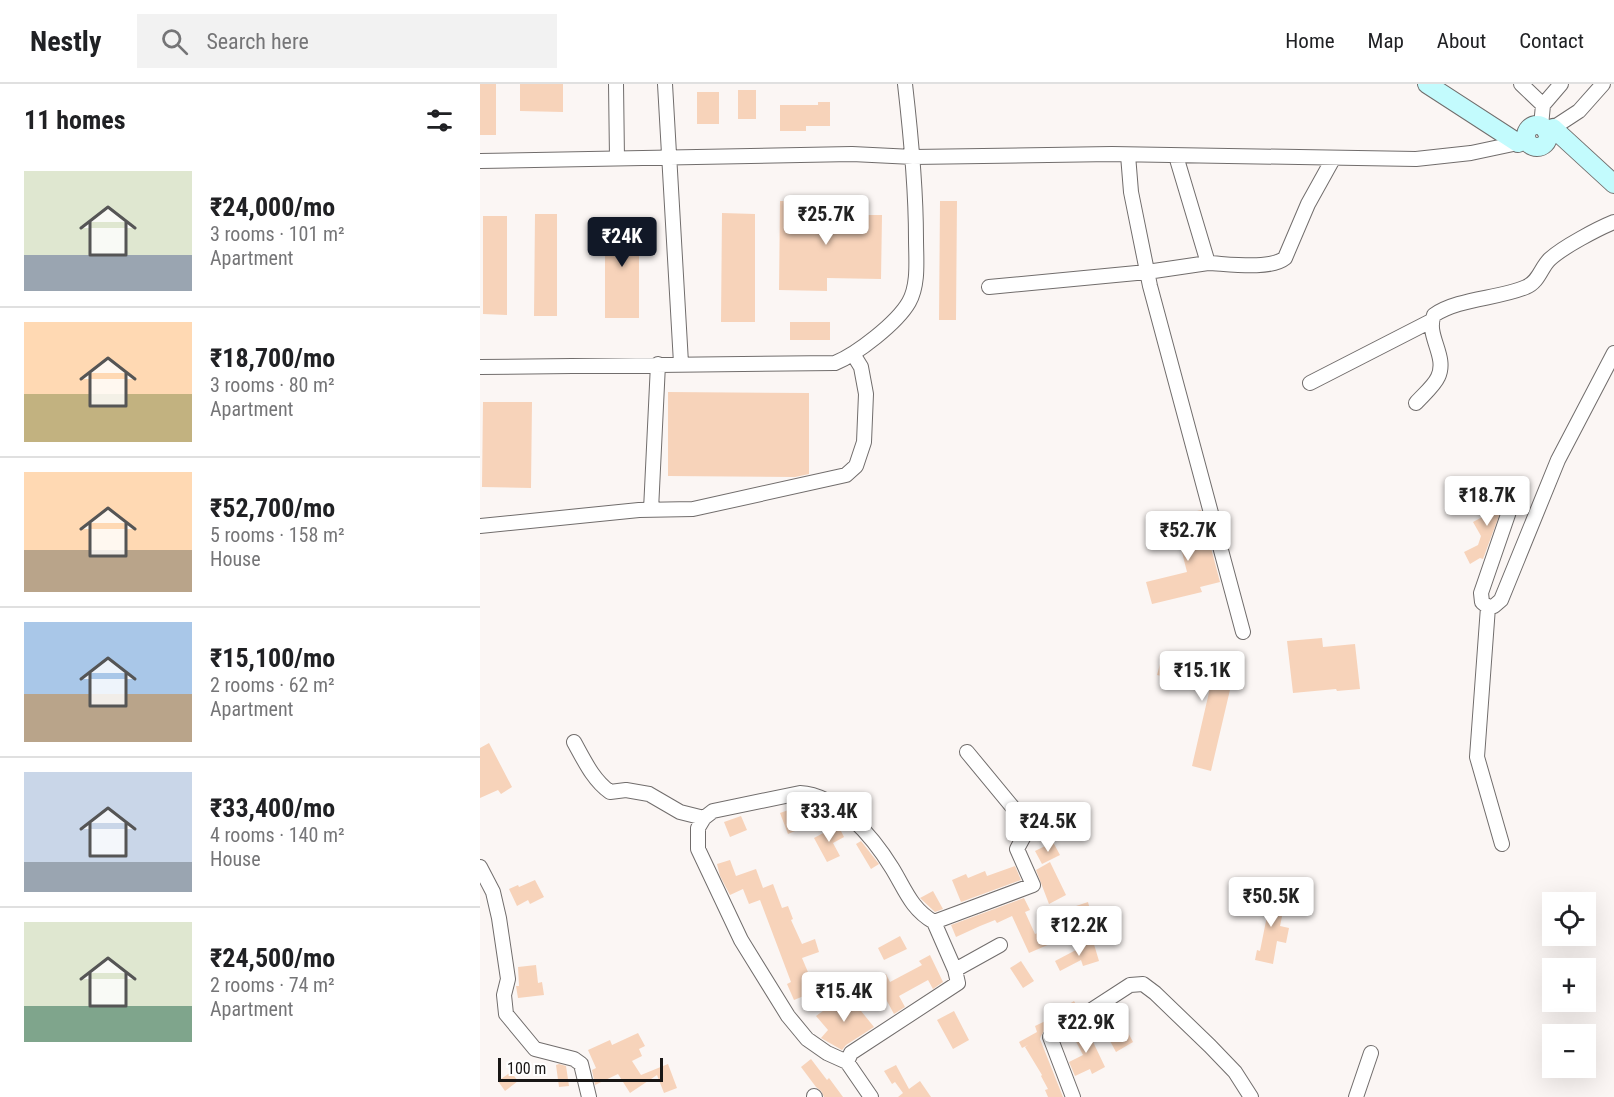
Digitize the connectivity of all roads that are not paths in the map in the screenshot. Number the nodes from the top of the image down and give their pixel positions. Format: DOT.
graph roads {
  1 [pos="616,84"];
  2 [pos="665,84"];
  3 [pos="906,84"];
  4 [pos="1427,84"];
  5 [pos="1521,84"];
  6 [pos="1561,84"];
  7 [pos="1602,84"];
  8 [pos="1544,105"];
  9 [pos="1547,128"];
  10 [pos="1522,141"];
  11 [pos="1128,154"];
  12 [pos="1176,156"];
  13 [pos="669,157"];
  14 [pos="617,158"];
  15 [pos="913,158"];
  16 [pos="1333,159"];
  17 [pos="480,161"];
  18 [pos="1614,184"];
  19 [pos="1614,222"];
  20 [pos="1208,263"];
  21 [pos="1147,272"];
  22 [pos="988,287"];
  23 [pos="1431,321"];
  24 [pos="1614,353"];
  25 [pos="853,354"];
  26 [pos="658,363"];
  27 [pos="681,363"];
  28 [pos="480,367"];
  29 [pos="1310,383"];
  30 [pos="1416,403"];
  31 [pos="1513,500"];
  32 [pos="651,510"];
  33 [pos="480,526"];
  34 [pos="1488,607"];
  35 [pos="1243,633"];
  36 [pos="574,742"];
  37 [pos="967,752"];
  38 [pos="704,818"];
  39 [pos="1502,844"];
  40 [pos="480,867"];
  41 [pos="934,922"];
  42 [pos="1000,945"];
  43 [pos="955,970"];
  44 [pos="1371,1053"];
  45 [pos="847,1062"];
  46 [pos="589,1097"];
  47 [pos="871,1097"];
  48 [pos="1072,1097"];
  49 [pos="1251,1097"];
  50 [pos="1356,1097"];
  1 -- 14 [label="street"];
  2 -- 13 [label="street"];
  3 -- 15 [label="street"];
  4 -- 10 [label="street"];
  5 -- 8 [label="street"];
  6 -- 8 [label="street"];
  7 -- 9 [label="street"];
  8 -- 9 [label="street"];
  9 -- 10 [label="street"];
  9 -- 18 [label="street"];
  10 -- 16 [label="street"];
  11 -- 12 [label="street"];
  11 -- 15 [label="street"];
  11 -- 21 [label="street"];
  12 -- 16 [label="street"];
  12 -- 20 [label="street"];
  13 -- 14 [label="street"];
  13 -- 15 [label="street"];
  13 -- 27 [label="street"];
  14 -- 17 [label="street"];
  15 -- 25 [label="street"];
  16 -- 20 [label="street"];
  19 -- 23 [label="street"];
  20 -- 21 [label="street"];
  21 -- 22 [label="street"];
  21 -- 35 [label="street"];
  23 -- 29 [label="street"];
  23 -- 30 [label="street"];
  24 -- 34 [label="street"];
  25 -- 27 [label="street"];
  25 -- 32 [label="street"];
  26 -- 27 [label="street"];
  26 -- 28 [label="street"];
  26 -- 32 [label="street"];
  31 -- 34 [label="street"];
  32 -- 33 [label="street"];
  34 -- 39 [label="street"];
  36 -- 38 [label="street"];
  37 -- 41 [label="street"];
  38 -- 41 [label="street"];
  38 -- 45 [label="street"];
  40 -- 46 [label="street"];
  41 -- 43 [label="street"];
  42 -- 43 [label="street"];
  43 -- 45 [label="street"];
  44 -- 50 [label="street"];
  45 -- 47 [label="street"];
  48 -- 49 [label="street"];
}
